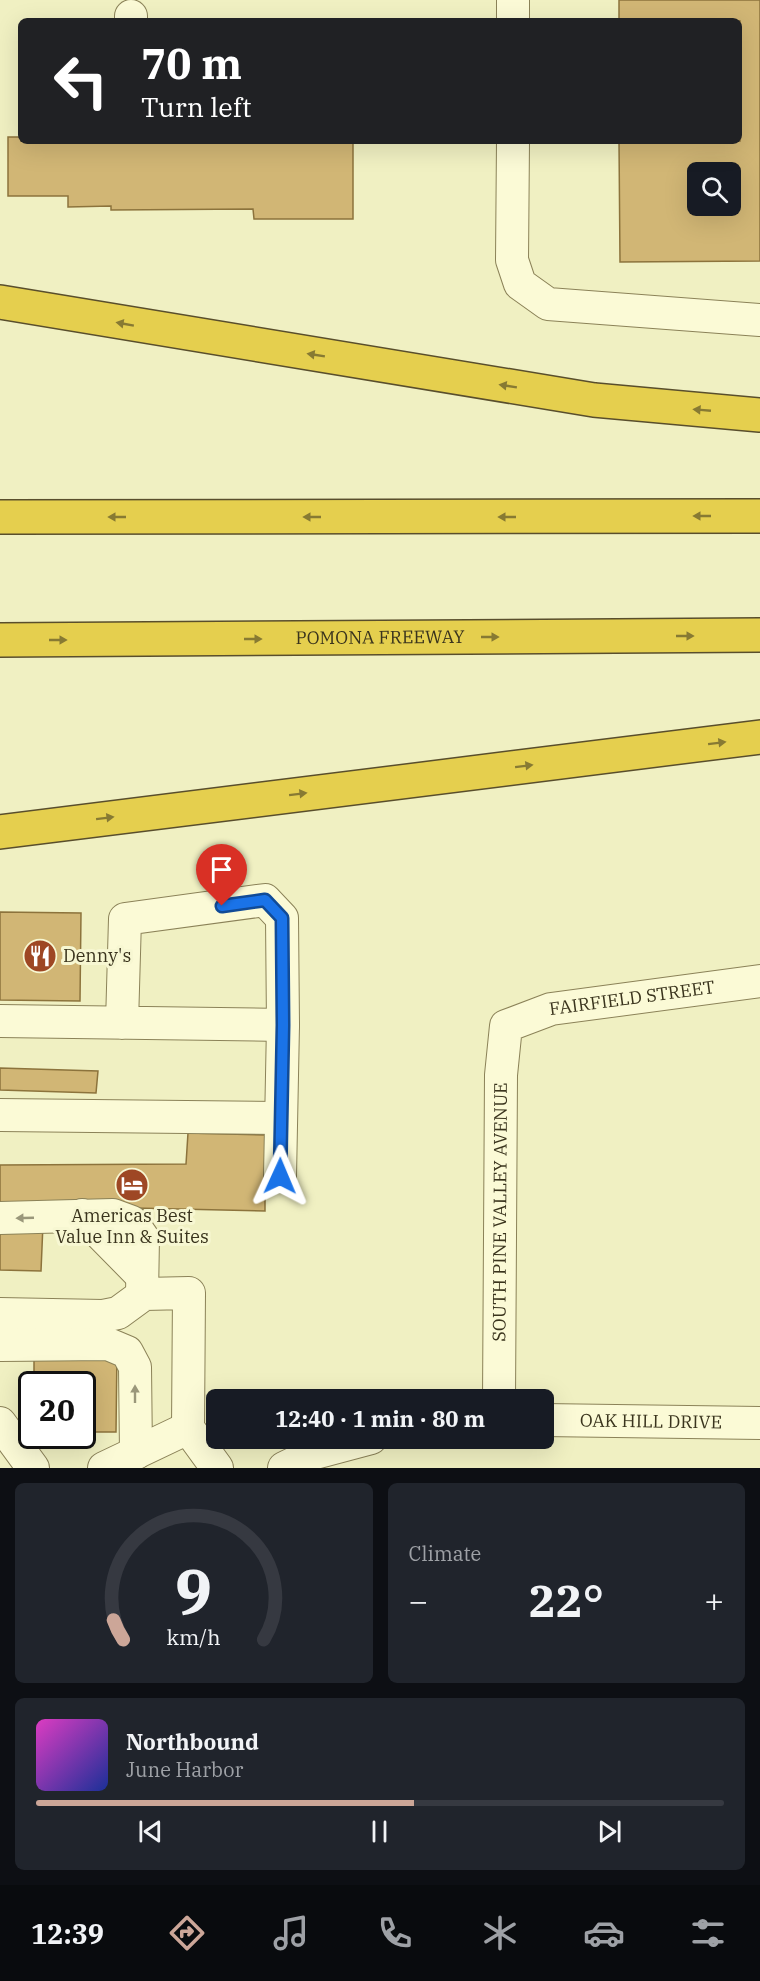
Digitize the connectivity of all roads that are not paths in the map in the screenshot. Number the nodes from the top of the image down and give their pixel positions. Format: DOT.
graph roads {
  1 [pos="513,0"];
  2 [pos="513,18"];
  3 [pos="513,144"];
  4 [pos="0,302"];
  5 [pos="760,320"];
  6 [pos="760,415"];
  7 [pos="760,516"];
  8 [pos="0,517"];
  9 [pos="760,635"];
  10 [pos="0,640"];
  11 [pos="760,738"];
  12 [pos="0,832"];
  13 [pos="760,981"];
  14 [pos="0,1021"];
  15 [pos="122,1023"];
  16 [pos="283,1025"];
  17 [pos="507,1026"];
  18 [pos="0,1115"];
  19 [pos="281,1118"];
  20 [pos="280,1176"];
  21 [pos="0,1218"];
  22 [pos="142,1286"];
  23 [pos="0,1314"];
  24 [pos="0,1345"];
  25 [pos="499,1389"];
  26 [pos="554,1420"];
  27 [pos="0,1423"];
  28 [pos="760,1423"];
  29 [pos="189,1428"];
  30 [pos="332,1449"];
  31 [pos="136,1453"];
  32 [pos="33,1468"];
  33 [pos="104,1468"];
  34 [pos="217,1468"];
  35 [pos="284,1468"];
  1 -- 2 [label="street"];
  3 -- 5 [label="street"];
  6 -- 4 [label="highway, one-way"];
  7 -- 8 [label="highway, one-way"];
  10 -- 9 [label="highway, POMONA FREEWAY, one-way"];
  12 -- 11 [label="highway, one-way"];
  13 -- 17 [label="street, FAIRFIELD STREET"];
  14 -- 15 [label="street"];
  15 -- 16 [label="street"];
  15 -- 16 [label="street"];
  16 -- 19 [label="street"];
  17 -- 25 [label="street, SOUTH PINE VALLEY AVENUE"];
  18 -- 19 [label="street"];
  19 -- 20 [label="street"];
  22 -- 21 [label="street, one-way"];
  22 -- 23 [label="street"];
  22 -- 29 [label="street"];
  31 -- 24 [label="street, one-way"];
  26 -- 28 [label="street, OAK HILL DRIVE"];
  27 -- 32 [label="street"];
  29 -- 31 [label="street"];
  29 -- 34 [label="street"];
  30 -- 35 [label="street"];
  31 -- 33 [label="street"];
}
